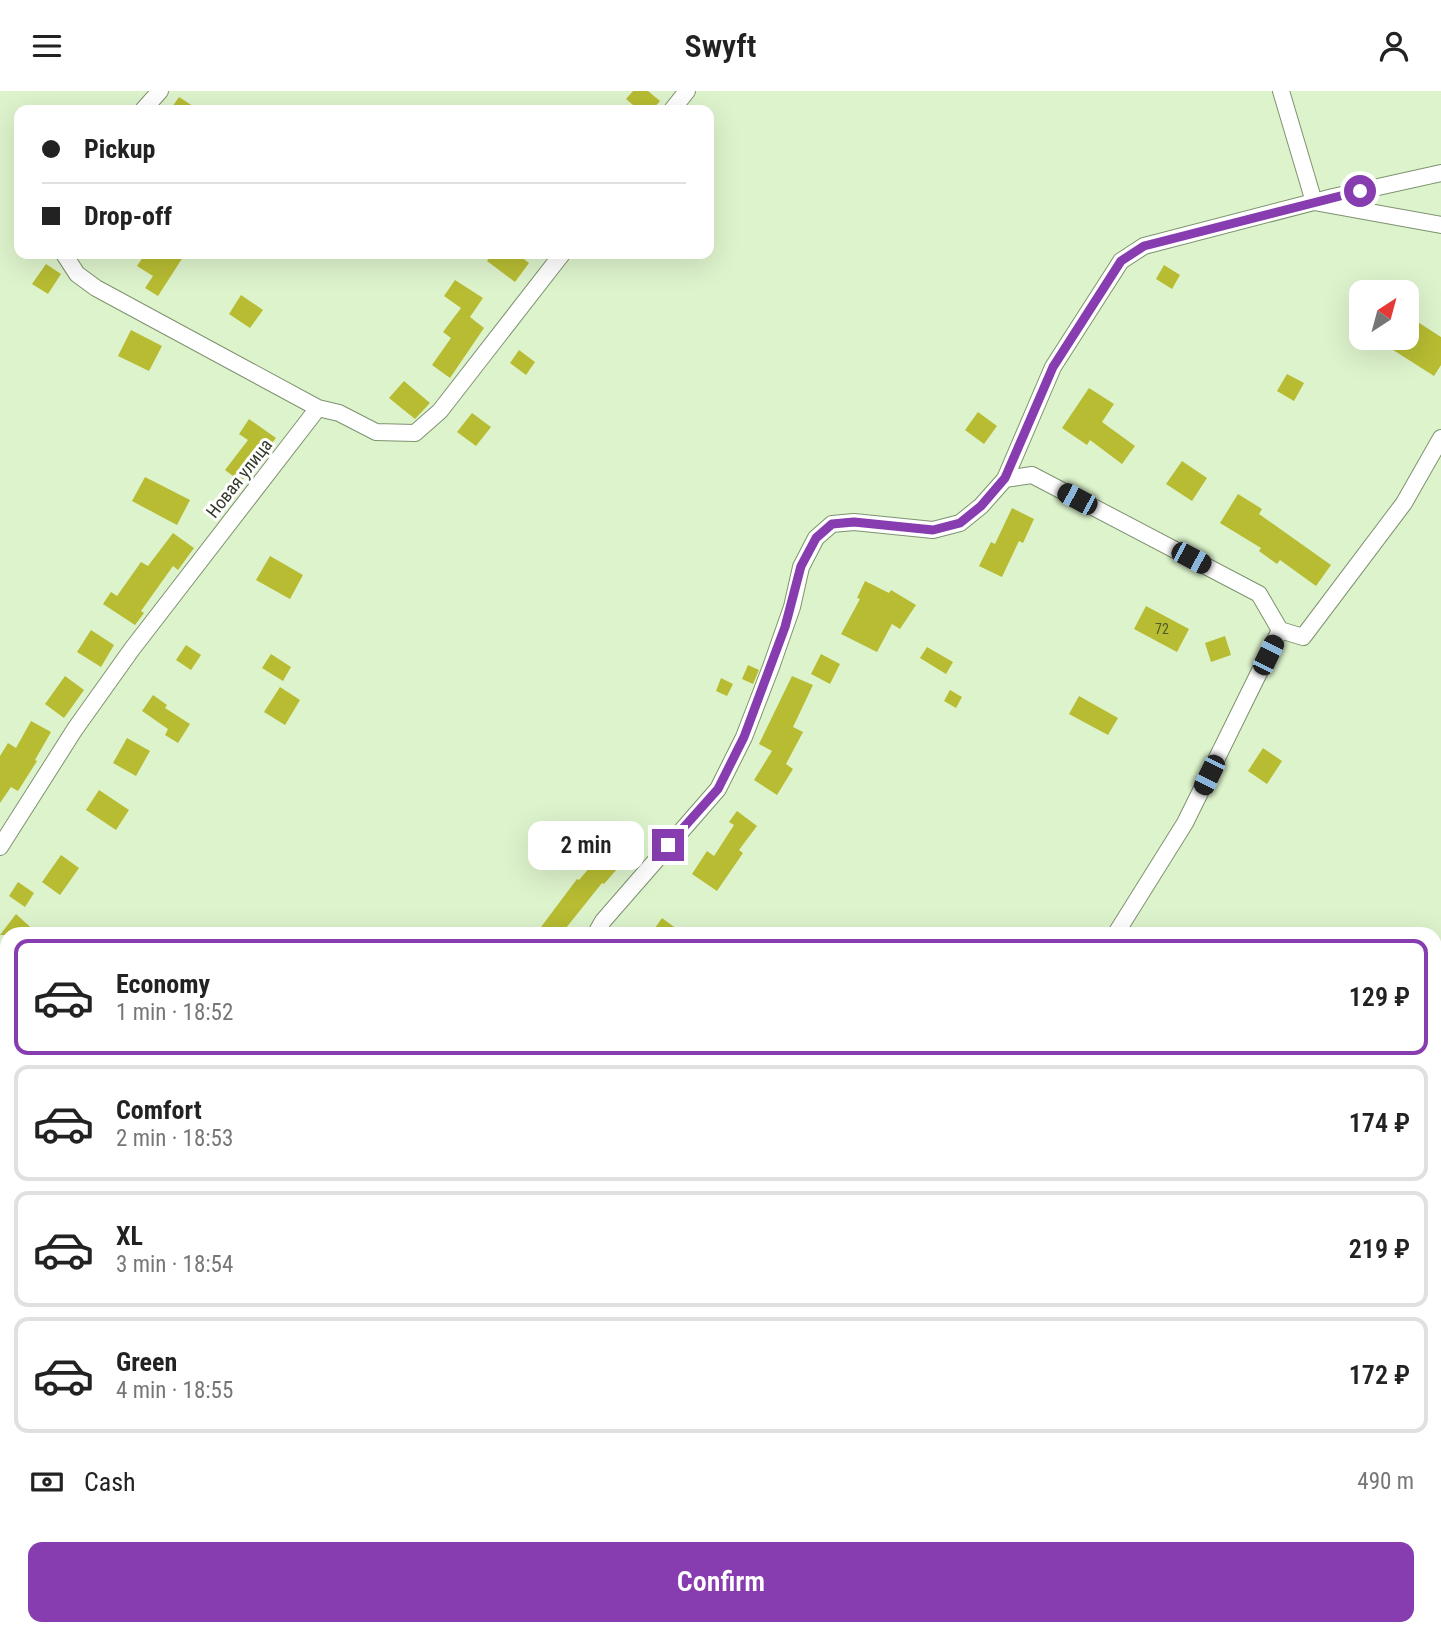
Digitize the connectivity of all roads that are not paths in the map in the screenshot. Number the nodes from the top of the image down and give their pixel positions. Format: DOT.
graph roads {
  1 [pos="160,91"];
  2 [pos="687,91"];
  3 [pos="1281,91"];
  4 [pos="147,105"];
  5 [pos="676,105"];
  6 [pos="1441,173"];
  7 [pos="1314,202"];
  8 [pos="1441,225"];
  9 [pos="67,259"];
  10 [pos="558,259"];
  11 [pos="318,408"];
  12 [pos="1441,438"];
  13 [pos="1005,478"];
  14 [pos="1280,630"];
  15 [pos="0,847"];
  16 [pos="600,927"];
  17 [pos="1120,927"];
  1 -- 4 [label="street"];
  2 -- 5 [label="street"];
  3 -- 7 [label="street"];
  6 -- 7 [label="street"];
  7 -- 8 [label="street"];
  7 -- 13 [label="street"];
  9 -- 11 [label="street"];
  10 -- 11 [label="street"];
  11 -- 15 [label="street, Новая улица"];
  12 -- 14 [label="street"];
  13 -- 14 [label="street"];
  13 -- 16 [label="street"];
  14 -- 17 [label="street"];
}
